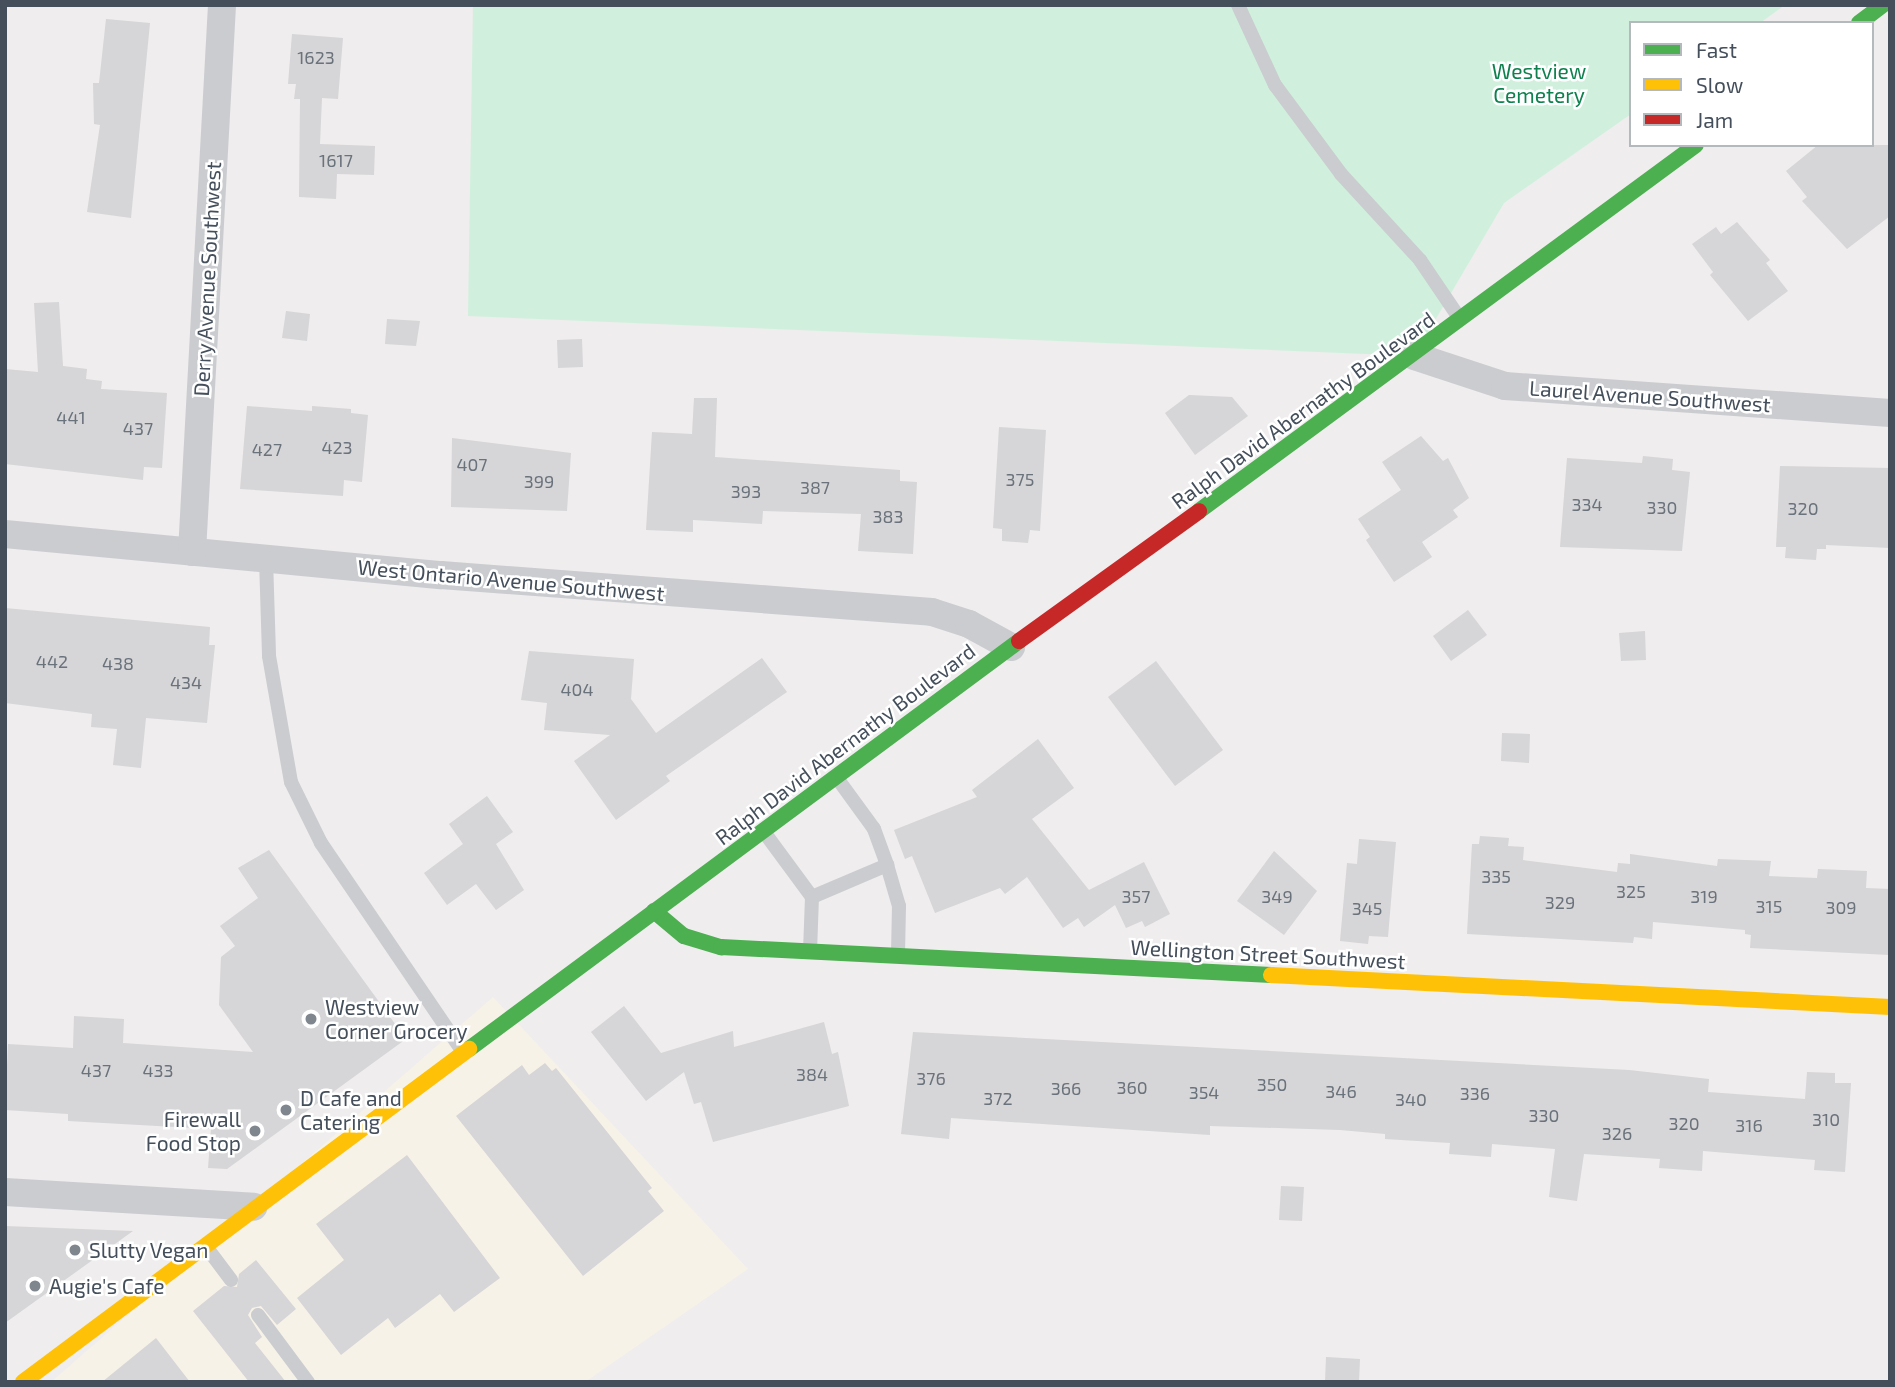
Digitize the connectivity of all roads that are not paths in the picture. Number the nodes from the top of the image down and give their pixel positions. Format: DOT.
graph roads {
  1 [pos="222,5"];
  2 [pos="1238,5"];
  3 [pos="1883,5"];
  4 [pos="1862,21"];
  5 [pos="1693,147"];
  6 [pos="1461,321"];
  7 [pos="1414,356"];
  8 [pos="1890,413"];
  9 [pos="5,534"];
  10 [pos="192,552"];
  11 [pos="266,559"];
  12 [pos="1010,647"];
  13 [pos="835,777"];
  14 [pos="763,831"];
  15 [pos="887,865"];
  16 [pos="812,897"];
  17 [pos="654,911"];
  18 [pos="810,952"];
  19 [pos="898,957"];
  20 [pos="1890,1007"];
  21 [pos="463,1052"];
  22 [pos="5,1192"];
  23 [pos="254,1207"];
  24 [pos="204,1244"];
  25 [pos="231,1280"];
  26 [pos="258,1315"];
  27 [pos="23,1382"];
  28 [pos="308,1382"];
  1 -- 10 [label="street, Derry Avenue Southwest"];
  2 -- 6 [label="lane"];
  3 -- 4 [label="main road"];
  5 -- 6 [label="main road, Ralph David Abernathy Boulevard"];
  6 -- 7 [label="main road, Ralph David Abernathy Boulevard"];
  7 -- 8 [label="street, Laurel Avenue Southwest"];
  7 -- 12 [label="main road, Ralph David Abernathy Boulevard"];
  9 -- 10 [label="street, West Ontario Avenue Southwest"];
  10 -- 11 [label="street, West Ontario Avenue Southwest"];
  11 -- 12 [label="street, West Ontario Avenue Southwest"];
  11 -- 21 [label="lane"];
  12 -- 13 [label="main road, Ralph David Abernathy Boulevard"];
  13 -- 14 [label="main road, Ralph David Abernathy Boulevard"];
  13 -- 15 [label="lane"];
  14 -- 16 [label="lane"];
  14 -- 17 [label="main road, Ralph David Abernathy Boulevard"];
  15 -- 16 [label="lane"];
  15 -- 19 [label="lane"];
  16 -- 18 [label="lane"];
  17 -- 18 [label="main road, Wellington Street Southwest"];
  17 -- 21 [label="main road, Ralph David Abernathy Boulevard"];
  18 -- 19 [label="main road, Wellington Street Southwest"];
  19 -- 20 [label="main road, Wellington Street Southwest"];
  21 -- 23 [label="main road, Ralph David Abernathy Boulevard"];
  22 -- 23 [label="street"];
  23 -- 24 [label="main road, Ralph David Abernathy Boulevard"];
  24 -- 25 [label="lane"];
  24 -- 27 [label="main road, Ralph David Abernathy Boulevard"];
  26 -- 28 [label="lane"];
}
